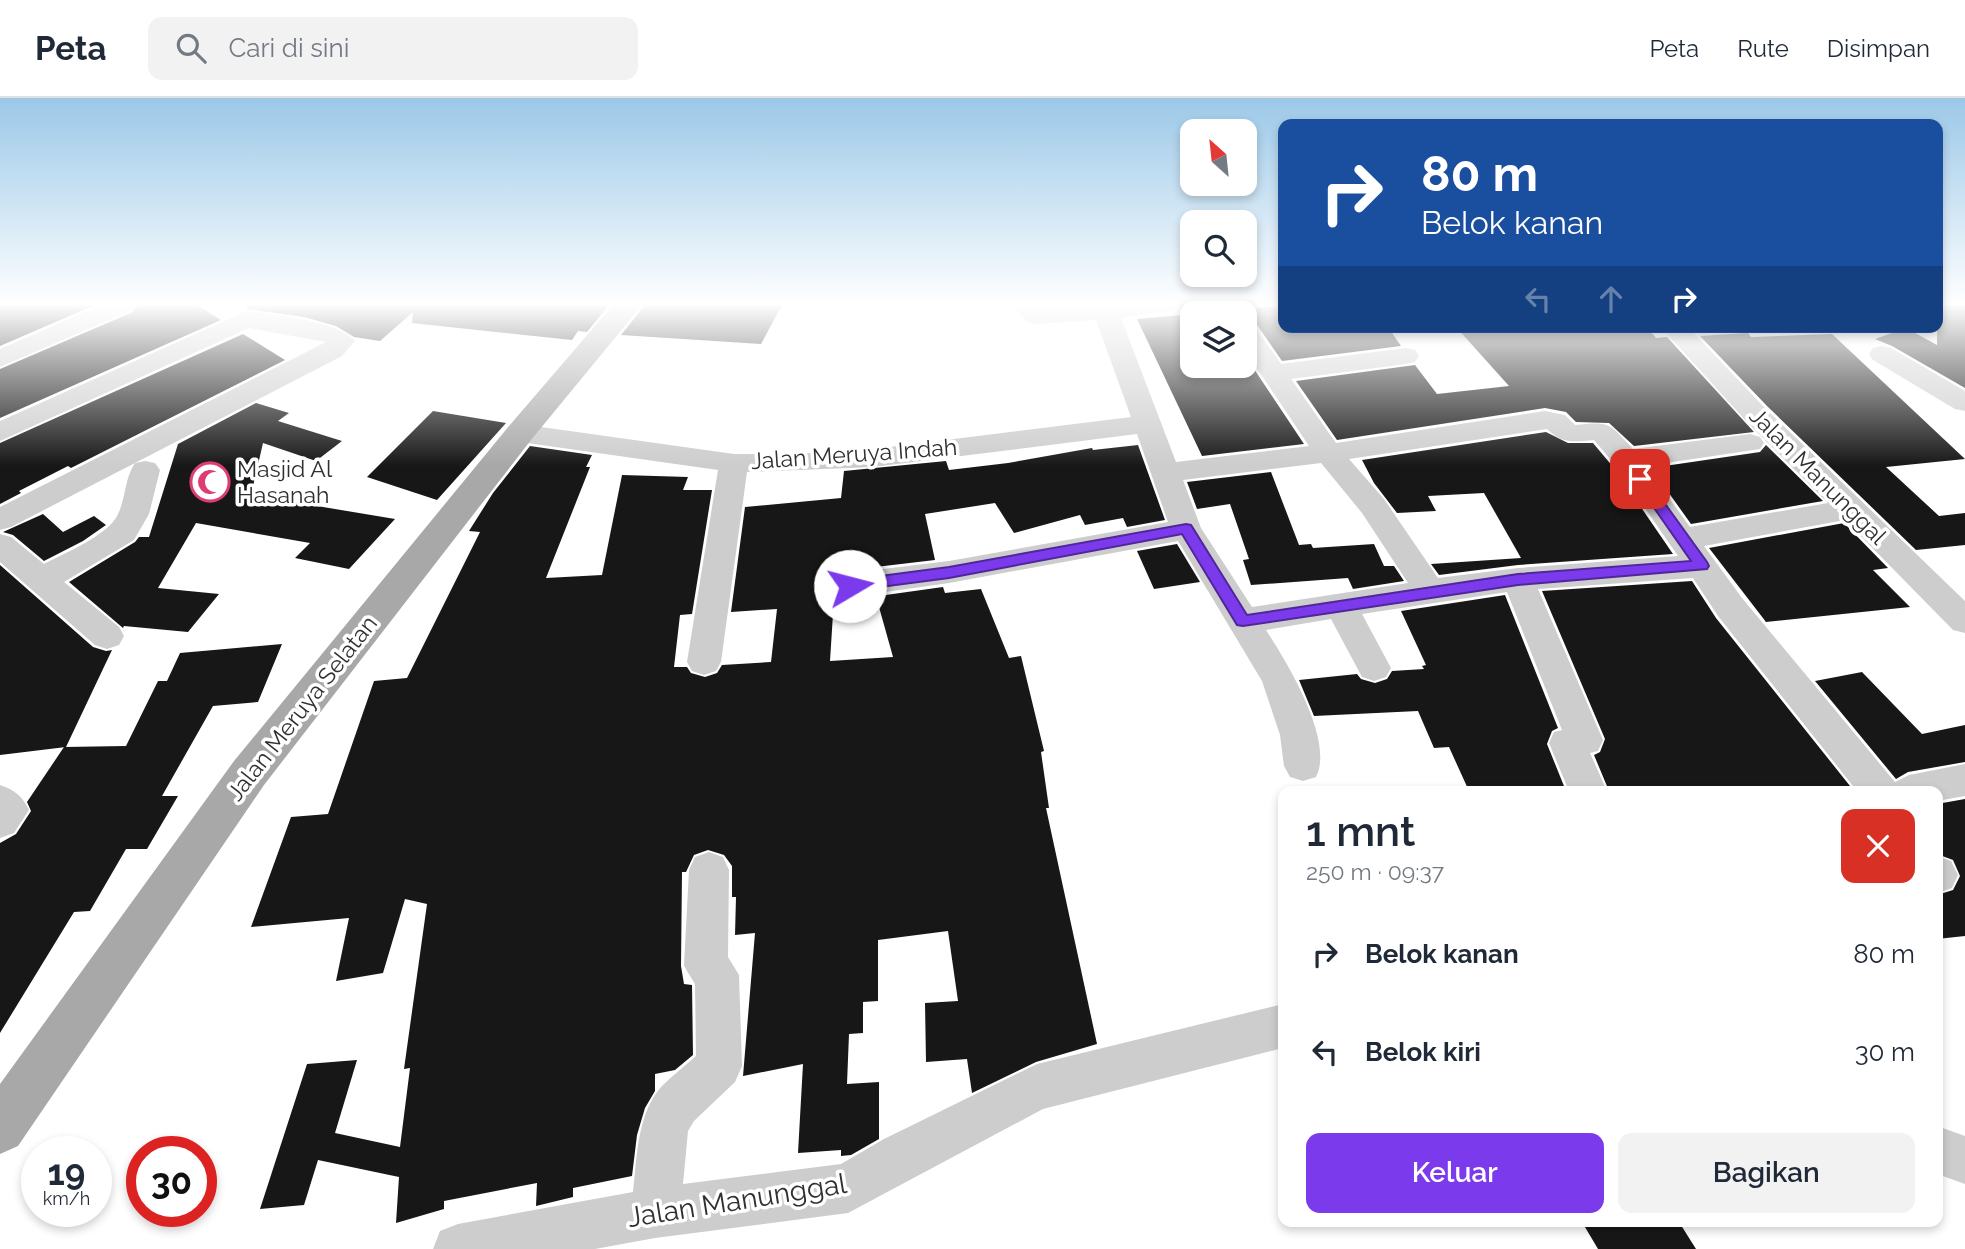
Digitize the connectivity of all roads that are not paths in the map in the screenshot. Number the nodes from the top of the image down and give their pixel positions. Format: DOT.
graph roads {
  1 [pos="160,359"];
  2 [pos="316,359"];
  3 [pos="583,359"];
  4 [pos="1123,359"];
  5 [pos="1264,359"];
  6 [pos="1385,359"];
  7 [pos="1704,359"];
  8 [pos="1890,359"];
  9 [pos="1273,373"];
  10 [pos="1965,403"];
  11 [pos="1147,424"];
  12 [pos="0,432"];
  13 [pos="520,433"];
  14 [pos="1750,443"];
  15 [pos="1328,453"];
  16 [pos="1626,459"];
  17 [pos="734,463"];
  18 [pos="145,470"];
  19 [pos="1165,473"];
  20 [pos="1852,509"];
  21 [pos="0,520"];
  22 [pos="1186,529"];
  23 [pos="1684,539"];
  24 [pos="0,545"];
  25 [pos="1702,566"];
  26 [pos="1518,579"];
  27 [pos="42,580"];
  28 [pos="850,586"];
  29 [pos="1430,591"];
  30 [pos="1340,606"];
  31 [pos="1243,621"];
  32 [pos="1965,621"];
  33 [pos="107,636"];
  34 [pos="704,662"];
  35 [pos="1374,668"];
  36 [pos="1303,766"];
  37 [pos="1965,780"];
  38 [pos="1586,786"];
  39 [pos="1876,786"];
  40 [pos="1934,786"];
  41 [pos="709,870"];
  42 [pos="1278,1027"];
  43 [pos="0,1128"];
  44 [pos="1943,1152"];
  45 [pos="1965,1160"];
  46 [pos="655,1213"];
  47 [pos="458,1249"];
  1 -- 12 [label="street"];
  2 -- 21 [label="street"];
  3 -- 13 [label="main road, Jalan Meruya Selatan"];
  4 -- 11 [label="street"];
  5 -- 9 [label="street"];
  6 -- 9 [label="street"];
  7 -- 20 [label="street, Jalan Manunggal"];
  8 -- 10 [label="street"];
  9 -- 15 [label="street"];
  11 -- 17 [label="street, Jalan Meruya Indah"];
  11 -- 19 [label="street"];
  13 -- 17 [label="street, Jalan Meruya Indah"];
  13 -- 43 [label="main road, Jalan Meruya Selatan"];
  14 -- 16 [label="street"];
  15 -- 16 [label="street"];
  15 -- 19 [label="street"];
  15 -- 29 [label="street"];
  16 -- 23 [label="street"];
  17 -- 34 [label="street"];
  18 -- 27 [label="street"];
  19 -- 22 [label="street"];
  20 -- 23 [label="street"];
  20 -- 32 [label="street, Jalan Manunggal"];
  22 -- 28 [label="street"];
  22 -- 31 [label="street"];
  23 -- 25 [label="street"];
  24 -- 27 [label="street"];
  25 -- 26 [label="street"];
  25 -- 39 [label="street"];
  26 -- 29 [label="street"];
  26 -- 38 [label="street"];
  27 -- 33 [label="street"];
  29 -- 30 [label="street"];
  30 -- 31 [label="street"];
  30 -- 35 [label="street"];
  31 -- 36 [label="street"];
  37 -- 40 [label="street"];
  41 -- 46 [label="street"];
  42 -- 46 [label="street, Jalan Manunggal"];
  44 -- 45 [label="street"];
  46 -- 47 [label="street, Jalan Manunggal"];
}
